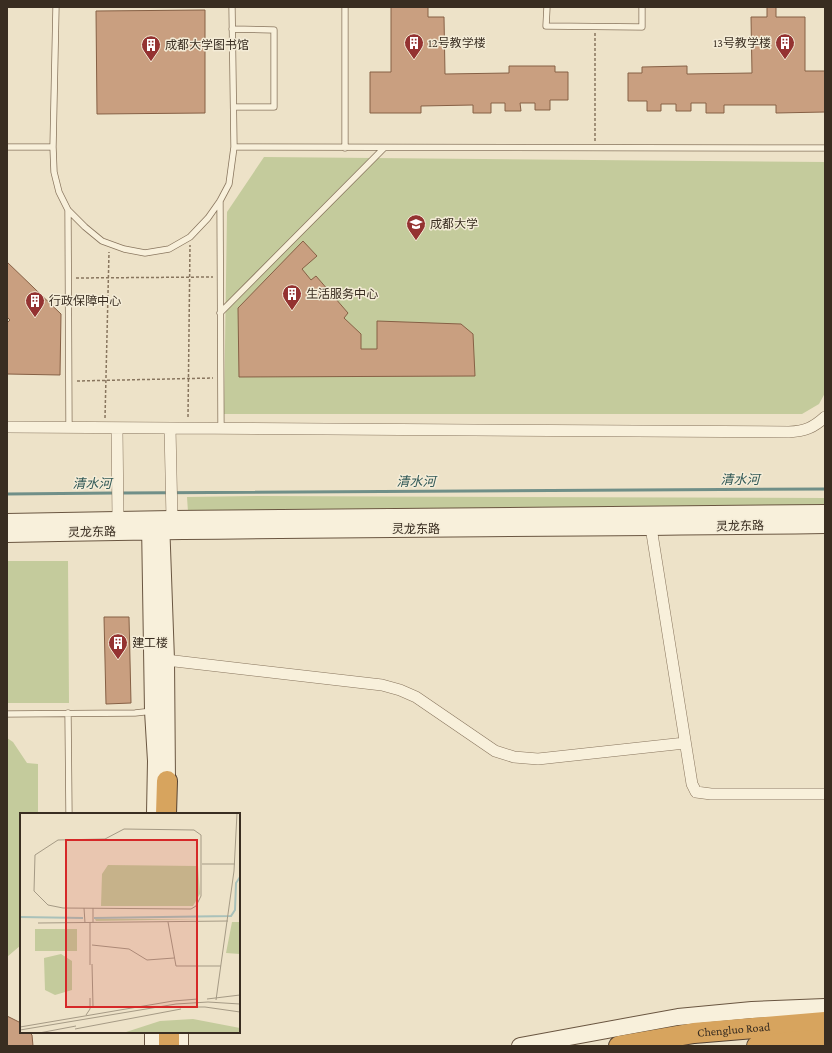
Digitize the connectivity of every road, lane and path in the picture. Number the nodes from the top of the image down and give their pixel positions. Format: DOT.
graph roads {
  1 [pos="56,7"];
  2 [pos="232,7"];
  3 [pos="345,7"];
  4 [pos="547,7"];
  5 [pos="642,7"];
  6 [pos="595,27"];
  7 [pos="232,29"];
  8 [pos="234,107"];
  9 [pos="7,147"];
  10 [pos="54,148"];
  11 [pos="234,148"];
  12 [pos="345,148"];
  13 [pos="384,148"];
  14 [pos="595,148"];
  15 [pos="825,148"];
  16 [pos="220,201"];
  17 [pos="68,210"];
  18 [pos="190,237"];
  19 [pos="109,244"];
  20 [pos="220,277"];
  21 [pos="68,278"];
  22 [pos="220,313"];
  23 [pos="221,378"];
  24 [pos="69,382"];
  25 [pos="825,417"];
  26 [pos="7,427"];
  27 [pos="69,427"];
  28 [pos="104,428"];
  29 [pos="117,428"];
  30 [pos="170,428"];
  31 [pos="188,428"];
  32 [pos="221,428"];
  33 [pos="825,513"];
  34 [pos="118,514"];
  35 [pos="161,521"];
  36 [pos="650,521"];
  37 [pos="7,522"];
  38 [pos="825,525"];
  39 [pos="7,534"];
  40 [pos="166,660"];
  41 [pos="153,711"];
  42 [pos="68,713"];
  43 [pos="7,714"];
  44 [pos="685,743"];
  45 [pos="167,781"];
  46 [pos="825,794"];
  47 [pos="70,813"];
  48 [pos="155,813"];
  49 [pos="166,813"];
  50 [pos="170,813"];
  51 [pos="825,1007"];
  52 [pos="825,1022"];
  53 [pos="153,1033"];
  54 [pos="169,1033"];
  55 [pos="180,1033"];
  56 [pos="694,1033"];
  57 [pos="825,1040"];
  58 [pos="153,1046"];
  59 [pos="169,1046"];
  60 [pos="180,1046"];
  61 [pos="520,1046"];
  62 [pos="619,1046"];
  63 [pos="757,1046"];
  1 -- 10 [label="lane"];
  2 -- 7 [label="lane"];
  3 -- 12 [label="lane"];
  4 -- 6 [label="lane"];
  5 -- 6 [label="lane"];
  6 -- 14 [label="path"];
  7 -- 8 [label="lane"];
  7 -- 8 [label="lane"];
  8 -- 11 [label="lane"];
  9 -- 10 [label="lane"];
  10 -- 17 [label="lane"];
  11 -- 12 [label="lane"];
  11 -- 16 [label="lane"];
  12 -- 13 [label="lane"];
  13 -- 14 [label="lane"];
  13 -- 22 [label="lane"];
  14 -- 15 [label="lane"];
  16 -- 18 [label="lane"];
  16 -- 20 [label="lane"];
  17 -- 19 [label="lane"];
  17 -- 21 [label="lane"];
  18 -- 19 [label="lane"];
  18 -- 31 [label="path"];
  19 -- 28 [label="path"];
  20 -- 21 [label="path"];
  20 -- 22 [label="lane"];
  21 -- 24 [label="lane"];
  22 -- 23 [label="lane"];
  23 -- 24 [label="path"];
  23 -- 32 [label="lane"];
  24 -- 27 [label="lane"];
  25 -- 32 [label="street"];
  26 -- 27 [label="street"];
  27 -- 28 [label="street"];
  28 -- 29 [label="street"];
  29 -- 30 [label="street"];
  29 -- 34 [label="street"];
  30 -- 31 [label="street"];
  30 -- 35 [label="street"];
  31 -- 32 [label="street"];
  33 -- 36 [label="main road, 灵龙东路"];
  34 -- 35 [label="main road, 灵龙东路"];
  34 -- 37 [label="main road, 灵龙东路"];
  35 -- 36 [label="main road, 灵龙东路"];
  35 -- 39 [label="main road, 灵龙东路"];
  35 -- 40 [label="main road"];
  35 -- 41 [label="main road"];
  36 -- 38 [label="main road, 灵龙东路"];
  36 -- 44 [label="street"];
  40 -- 44 [label="street"];
  40 -- 45 [label="main road"];
  41 -- 42 [label="lane"];
  41 -- 48 [label="main road"];
  42 -- 43 [label="lane"];
  42 -- 47 [label="lane"];
  44 -- 46 [label="street"];
  45 -- 49 [label="highway"];
  45 -- 50 [label="main road"];
  51 -- 56 [label="highway"];
  51 -- 61 [label="main road"];
  52 -- 56 [label="highway, Chengluo Road"];
  53 -- 58 [label="main road"];
  54 -- 59 [label="highway"];
  55 -- 60 [label="main road"];
  56 -- 62 [label="highway, Chengluo Road"];
  57 -- 63 [label="highway, Chengluo Road"];
}
